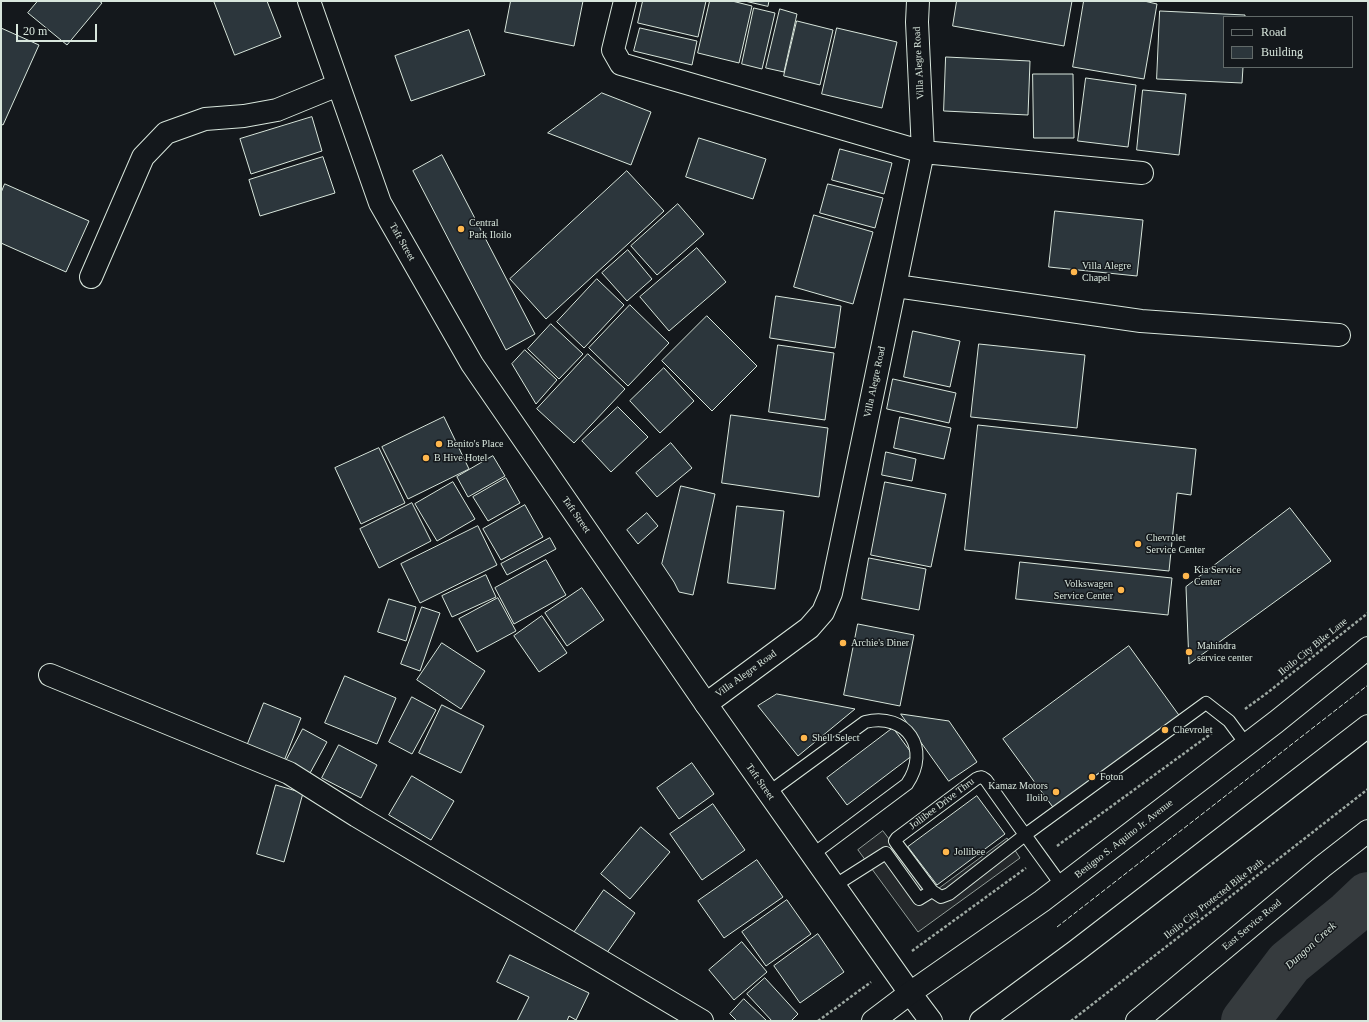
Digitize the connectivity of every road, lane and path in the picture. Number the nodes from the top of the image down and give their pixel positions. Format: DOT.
graph roads {
  1 [pos="309,1"];
  2 [pos="625,1"];
  3 [pos="918,1"];
  4 [pos="338,85"];
  5 [pos="923,152"];
  6 [pos="1142,173"];
  7 [pos="91,277"];
  8 [pos="896,286"];
  9 [pos="1340,335"];
  10 [pos="1368,613"];
  11 [pos="1368,648"];
  12 [pos="50,675"];
  13 [pos="1267,693"];
  14 [pos="706,704"];
  15 [pos="1368,726"];
  16 [pos="1246,744"];
  17 [pos="1368,789"];
  18 [pos="768,793"];
  19 [pos="1368,831"];
  20 [pos="1025,835"];
  21 [pos="812,855"];
  22 [pos="834,886"];
  23 [pos="1062,886"];
  24 [pos="932,891"];
  25 [pos="910,993"];
  26 [pos="702,1021"];
  27 [pos="873,1021"];
  28 [pos="931,1021"];
  29 [pos="981,1021"];
  30 [pos="1071,1021"];
  31 [pos="1136,1021"];
  1 -- 4 [label="main road, Taft Street"];
  2 -- 5 [label="main road"];
  3 -- 5 [label="main road, Villa Alegre Road"];
  4 -- 7 [label="main road"];
  4 -- 14 [label="main road, Taft Street"];
  5 -- 6 [label="main road"];
  5 -- 8 [label="main road, Villa Alegre Road"];
  8 -- 9 [label="main road"];
  8 -- 14 [label="main road, Villa Alegre Road"];
  10 -- 13 [label="path, Iloilo City Bike Lane"];
  11 -- 16 [label="main road, Benigno S. Aquino Jr. Avenue"];
  12 -- 26 [label="main road"];
  14 -- 18 [label="main road, Taft Street"];
  15 -- 29 [label="main road"];
  16 -- 20 [label="lane"];
  16 -- 23 [label="main road, Benigno S. Aquino Jr. Avenue"];
  17 -- 30 [label="path, Iloilo City Protected Bike Path"];
  18 -- 21 [label="main road, Taft Street"];
  18 -- 21 [label="lane"];
  19 -- 31 [label="main road, East Service Road"];
  20 -- 23 [label="lane"];
  20 -- 24 [label="lane"];
  20 -- 24 [label="lane, Jollibee Drive Thru"];
  21 -- 22 [label="main road, Taft Street"];
  22 -- 24 [label="lane"];
  22 -- 25 [label="main road, Taft Street"];
  23 -- 25 [label="main road, Benigno S. Aquino Jr. Avenue"];
  25 -- 27 [label="main road, Benigno S. Aquino Jr. Avenue"];
  25 -- 28 [label="main road, Taft Street"];
}
